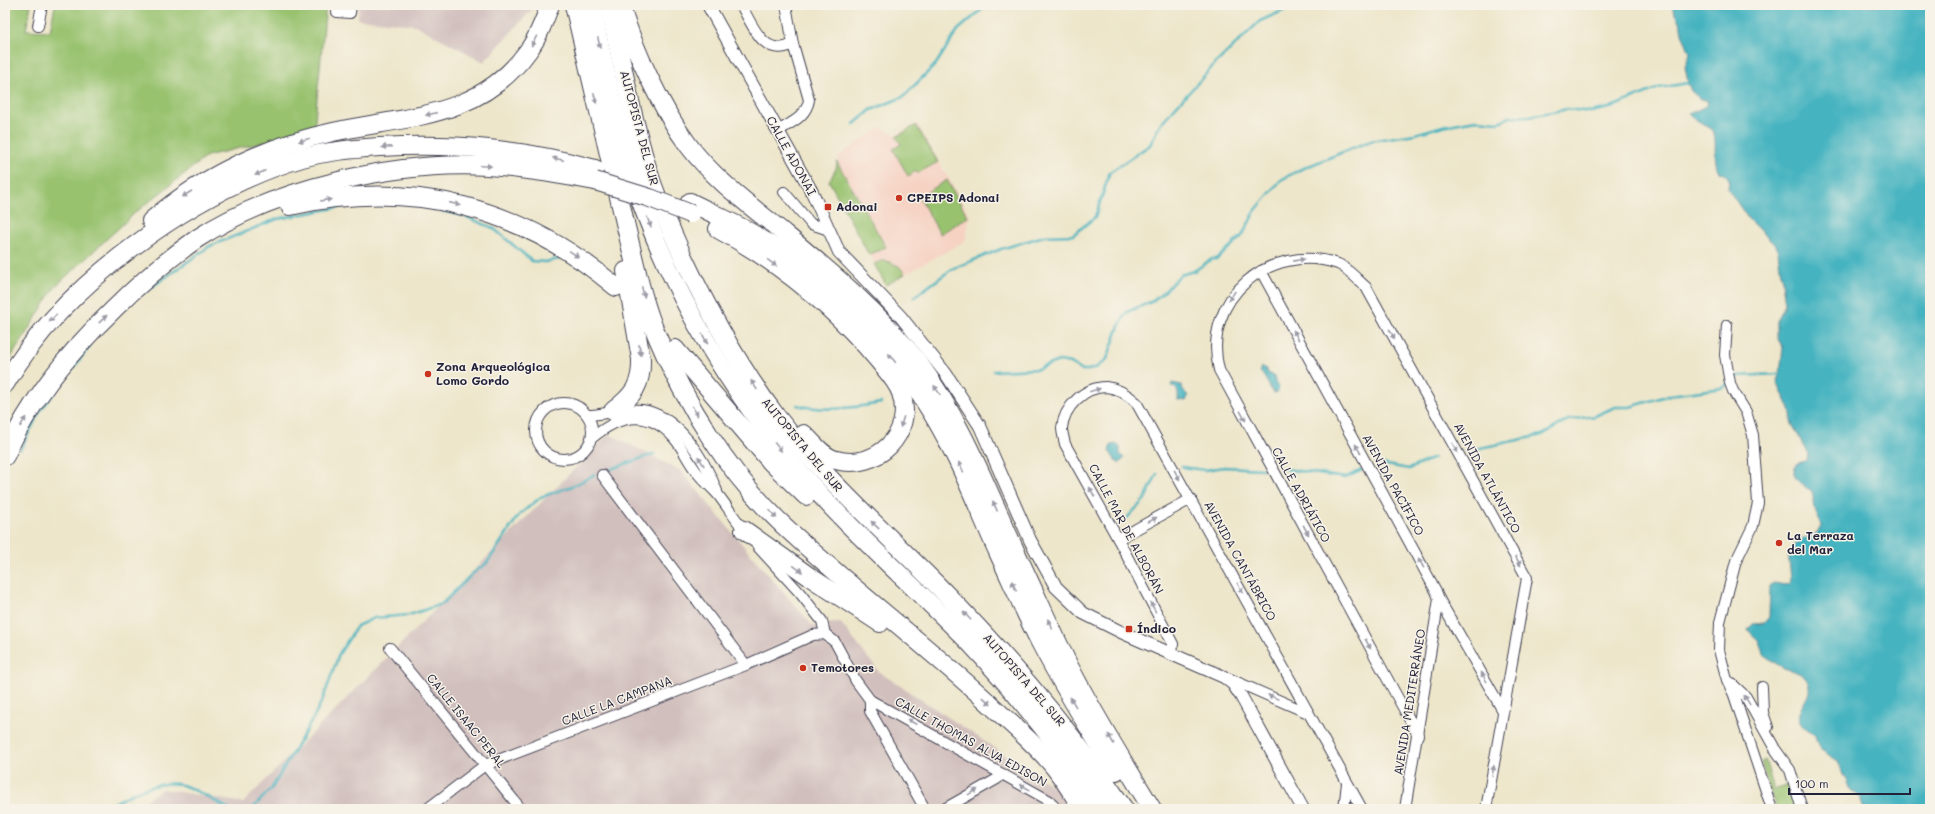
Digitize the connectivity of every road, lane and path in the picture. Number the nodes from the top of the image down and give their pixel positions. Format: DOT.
graph roads {
  1 [pos="42,5"];
  2 [pos="338,5"];
  3 [pos="351,5"];
  4 [pos="550,5"];
  5 [pos="574,5"];
  6 [pos="591,5"];
  7 [pos="609,5"];
  8 [pos="620,5"];
  9 [pos="708,5"];
  10 [pos="742,5"];
  11 [pos="786,5"];
  12 [pos="38,26"];
  13 [pos="793,44"];
  14 [pos="778,131"];
  15 [pos="600,170"];
  16 [pos="784,192"];
  17 [pos="690,208"];
  18 [pos="829,230"];
  19 [pos="172,258"];
  20 [pos="1261,271"];
  21 [pos="616,287"];
  22 [pos="81,290"];
  23 [pos="1727,325"];
  24 [pos="675,349"];
  25 [pos="5,384"];
  26 [pos="613,412"];
  27 [pos="1066,414"];
  28 [pos="587,415"];
  29 [pos="777,417"];
  30 [pos="592,438"];
  31 [pos="5,456"];
  32 [pos="602,475"];
  33 [pos="718,495"];
  34 [pos="1191,499"];
  35 [pos="744,530"];
  36 [pos="1118,539"];
  37 [pos="871,546"];
  38 [pos="1439,599"];
  39 [pos="1436,621"];
  40 [pos="1452,621"];
  41 [pos="825,634"];
  42 [pos="390,648"];
  43 [pos="1172,655"];
  44 [pos="746,664"];
  45 [pos="1224,677"];
  46 [pos="1727,680"];
  47 [pos="971,686"];
  48 [pos="1294,686"];
  49 [pos="1762,687"];
  50 [pos="1256,690"];
  51 [pos="870,700"];
  52 [pos="1244,700"];
  53 [pos="1288,703"];
  54 [pos="1422,707"];
  55 [pos="1503,711"];
  56 [pos="1308,713"];
  57 [pos="1406,713"];
  58 [pos="1418,735"];
  59 [pos="1775,749"];
  60 [pos="485,765"];
  61 [pos="1002,774"];
  62 [pos="1347,783"];
  63 [pos="1361,808"];
  64 [pos="427,809"];
  65 [pos="522,809"];
  66 [pos="925,809"];
  67 [pos="944,809"];
  68 [pos="1056,809"];
  69 [pos="1084,809"];
  70 [pos="1104,809"];
  71 [pos="1124,809"];
  72 [pos="1140,809"];
  73 [pos="1152,809"];
  74 [pos="1303,809"];
  75 [pos="1344,809"];
  76 [pos="1405,809"];
  77 [pos="1486,809"];
  78 [pos="1772,809"];
  79 [pos="1802,809"];
  1 -- 12 [label="street"];
  2 -- 3 [label="street"];
  4 -- 22 [label="highway, one-way"];
  5 -- 15 [label="highway, one-way"];
  6 -- 37 [label="highway, AUTOPISTA DEL SUR, one-way"];
  29 -- 7 [label="highway, AUTOPISTA DEL SUR, one-way"];
  73 -- 8 [label="highway, one-way"];
  9 -- 14 [label="street, CALLE ADONAI"];
  10 -- 13 [label="street"];
  11 -- 13 [label="street"];
  13 -- 14 [label="street"];
  14 -- 18 [label="street, CALLE ADONAI"];
  15 -- 17 [label="highway, bridge"];
  19 -- 15 [label="highway, one-way"];
  15 -- 22 [label="highway, one-way"];
  15 -- 26 [label="highway, one-way"];
  15 -- 47 [label="highway, one-way"];
  16 -- 18 [label="street"];
  17 -- 29 [label="highway, one-way"];
  72 -- 17 [label="highway, one-way"];
  18 -- 43 [label="street, CALLE ADONAI"];
  19 -- 21 [label="highway, one-way"];
  31 -- 19 [label="highway, one-way"];
  38 -- 20 [label="street, AVENIDA PACÍFICO, one-way"];
  20 -- 55 [label="street, AVENIDA ATLÁNTICO, one-way"];
  20 -- 57 [label="street, CALLE ADRIÁTICO, one-way"];
  22 -- 25 [label="highway, one-way"];
  23 -- 46 [label="street"];
  24 -- 37 [label="highway"];
  26 -- 28 [label="street"];
  33 -- 26 [label="street, one-way"];
  27 -- 34 [label="street, AVENIDA CANTÁBRICO, one-way"];
  36 -- 27 [label="street, CALLE MAR DE ALBORÁN, one-way"];
  28 -- 30 [label="street"];
  28 -- 30 [label="street"];
  71 -- 29 [label="highway, AUTOPISTA DEL SUR, one-way"];
  30 -- 33 [label="street"];
  32 -- 44 [label="street"];
  33 -- 35 [label="street"];
  36 -- 34 [label="street, one-way"];
  34 -- 48 [label="street, AVENIDA CANTÁBRICO, one-way"];
  35 -- 41 [label="street"];
  35 -- 47 [label="highway, one-way"];
  43 -- 36 [label="street, CALLE MAR DE ALBORÁN, one-way"];
  37 -- 70 [label="highway, AUTOPISTA DEL SUR"];
  38 -- 39 [label="street, AVENIDA MEDITERRÁNEO"];
  38 -- 40 [label="street, AVENIDA PACÍFICO"];
  39 -- 40 [label="street"];
  39 -- 54 [label="street, AVENIDA MEDITERRÁNEO"];
  55 -- 40 [label="street, AVENIDA PACÍFICO, one-way"];
  41 -- 44 [label="street, CALLE LA CAMPANA"];
  41 -- 51 [label="street"];
  42 -- 60 [label="street, CALLE ISAAC PERAL"];
  43 -- 45 [label="street, CALLE ADONAI"];
  44 -- 60 [label="street, CALLE LA CAMPANA"];
  45 -- 50 [label="street"];
  45 -- 52 [label="street"];
  59 -- 46 [label="street, one-way"];
  46 -- 78 [label="street"];
  47 -- 69 [label="highway, one-way"];
  48 -- 53 [label="street"];
  48 -- 56 [label="street, AVENIDA CANTÁBRICO"];
  49 -- 59 [label="street"];
  50 -- 52 [label="street"];
  53 -- 50 [label="street, one-way"];
  61 -- 51 [label="street, CALLE THOMAS ALVA EDISON, one-way"];
  51 -- 66 [label="street"];
  52 -- 74 [label="street"];
  53 -- 56 [label="street"];
  54 -- 57 [label="street"];
  54 -- 58 [label="street, AVENIDA MEDITERRÁNEO"];
  77 -- 55 [label="street, AVENIDA ATLÁNTICO, one-way"];
  56 -- 62 [label="street, AVENIDA CANTÁBRICO"];
  57 -- 58 [label="street, CALLE ADRIÁTICO"];
  58 -- 76 [label="street, AVENIDA MEDITERRÁNEO"];
  59 -- 79 [label="street"];
  60 -- 64 [label="street, CALLE LA CAMPANA"];
  60 -- 65 [label="street, CALLE ISAAC PERAL"];
  67 -- 61 [label="street, one-way"];
  68 -- 61 [label="street, CALLE THOMAS ALVA EDISON, one-way"];
  62 -- 63 [label="street, AVENIDA CANTÁBRICO"];
  62 -- 75 [label="street"];
  63 -- 75 [label="street"];
}
